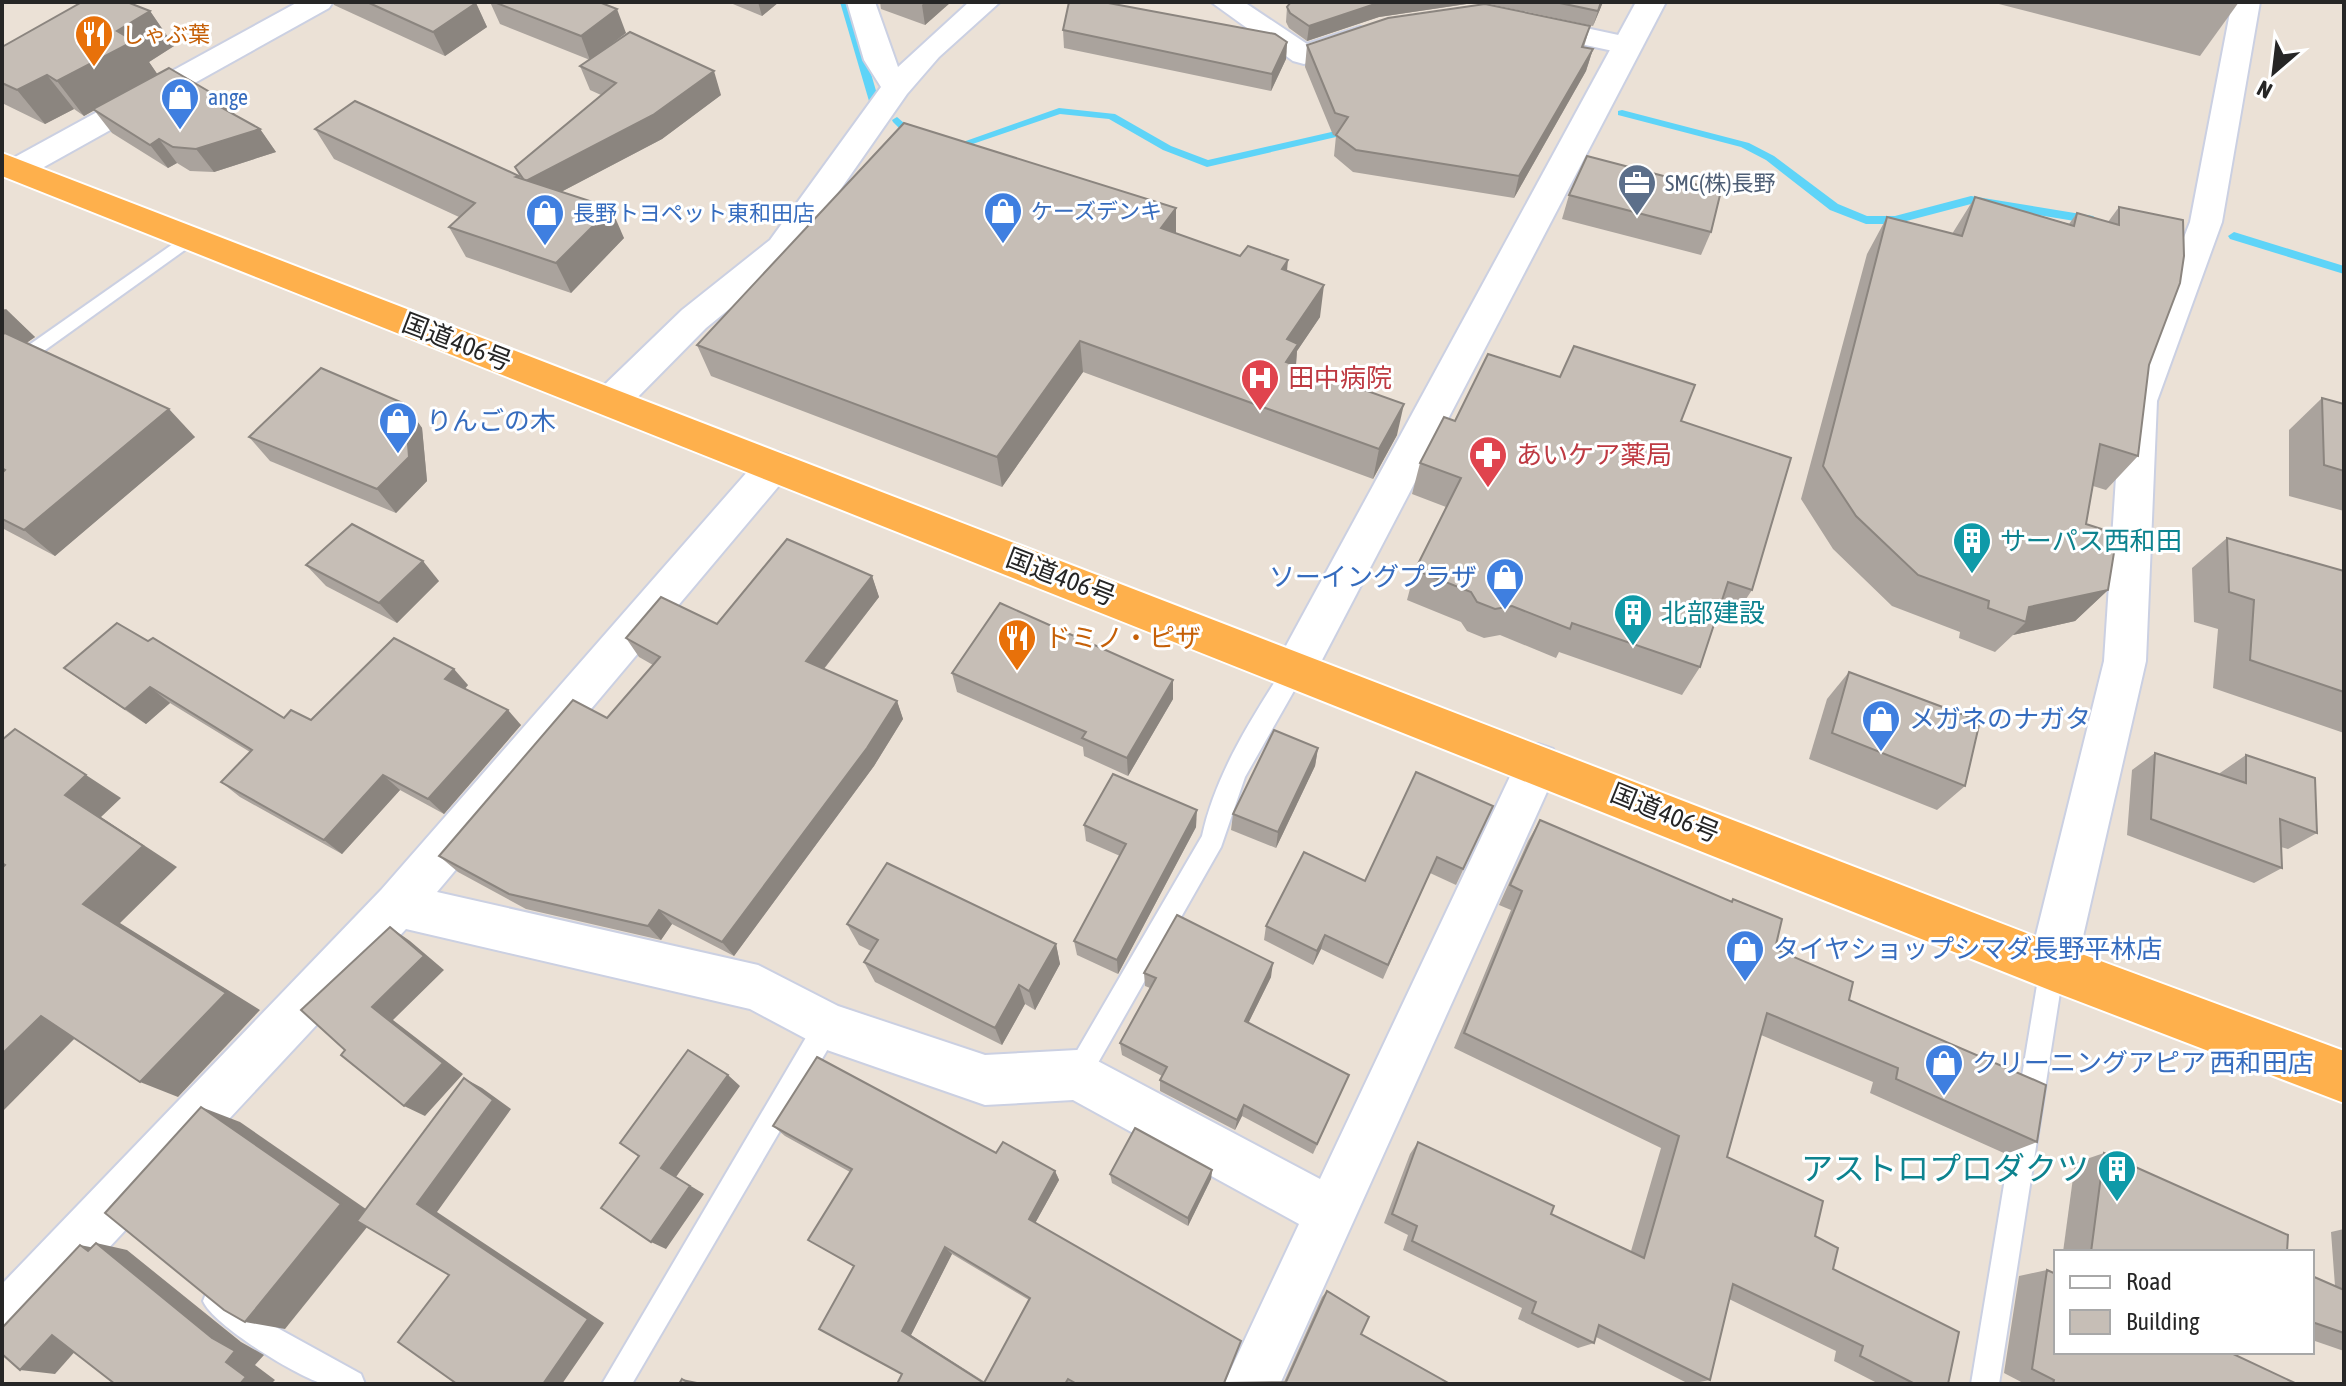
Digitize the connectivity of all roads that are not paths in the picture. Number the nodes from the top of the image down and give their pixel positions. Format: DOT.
graph roads {
  1 [pos="319,2"];
  2 [pos="861,2"];
  3 [pos="986,2"];
  4 [pos="1225,2"];
  5 [pos="1651,2"];
  6 [pos="2246,2"];
  7 [pos="1510,20"];
  8 [pos="1394,27"];
  9 [pos="1627,45"];
  10 [pos="896,87"];
  11 [pos="6,170"];
  12 [pos="190,238"];
  13 [pos="2,374"];
  14 [pos="611,401"];
  15 [pos="775,465"];
  16 [pos="1296,668"];
  17 [pos="1538,763"];
  18 [pos="397,905"];
  19 [pos="2052,967"];
  20 [pos="827,1026"];
  21 [pos="1077,1075"];
  22 [pos="2344,1077"];
  23 [pos="1333,1214"];
  24 [pos="192,1281"];
  25 [pos="2,1323"];
  26 [pos="351,1384"];
  27 [pos="616,1384"];
  28 [pos="1252,1384"];
  29 [pos="1985,1384"];
  1 -- 11 [label="street"];
  2 -- 10 [label="street"];
  3 -- 10 [label="street"];
  4 -- 8 [label="street"];
  5 -- 9 [label="street"];
  6 -- 19 [label="street"];
  7 -- 9 [label="street"];
  9 -- 16 [label="street"];
  10 -- 14 [label="street"];
  11 -- 12 [label="highway, 国道406号"];
  12 -- 13 [label="lane"];
  12 -- 14 [label="highway, 国道406号"];
  14 -- 15 [label="highway, 国道406号"];
  15 -- 16 [label="highway, 国道406号"];
  15 -- 18 [label="street"];
  16 -- 17 [label="highway, 国道406号"];
  16 -- 21 [label="lane"];
  17 -- 19 [label="highway, 国道406号"];
  17 -- 23 [label="street"];
  18 -- 20 [label="street"];
  18 -- 25 [label="street"];
  19 -- 22 [label="highway, 国道406号"];
  19 -- 29 [label="lane"];
  20 -- 21 [label="street"];
  20 -- 27 [label="lane"];
  21 -- 23 [label="street"];
  23 -- 28 [label="street"];
  24 -- 26 [label="lane"];
}
